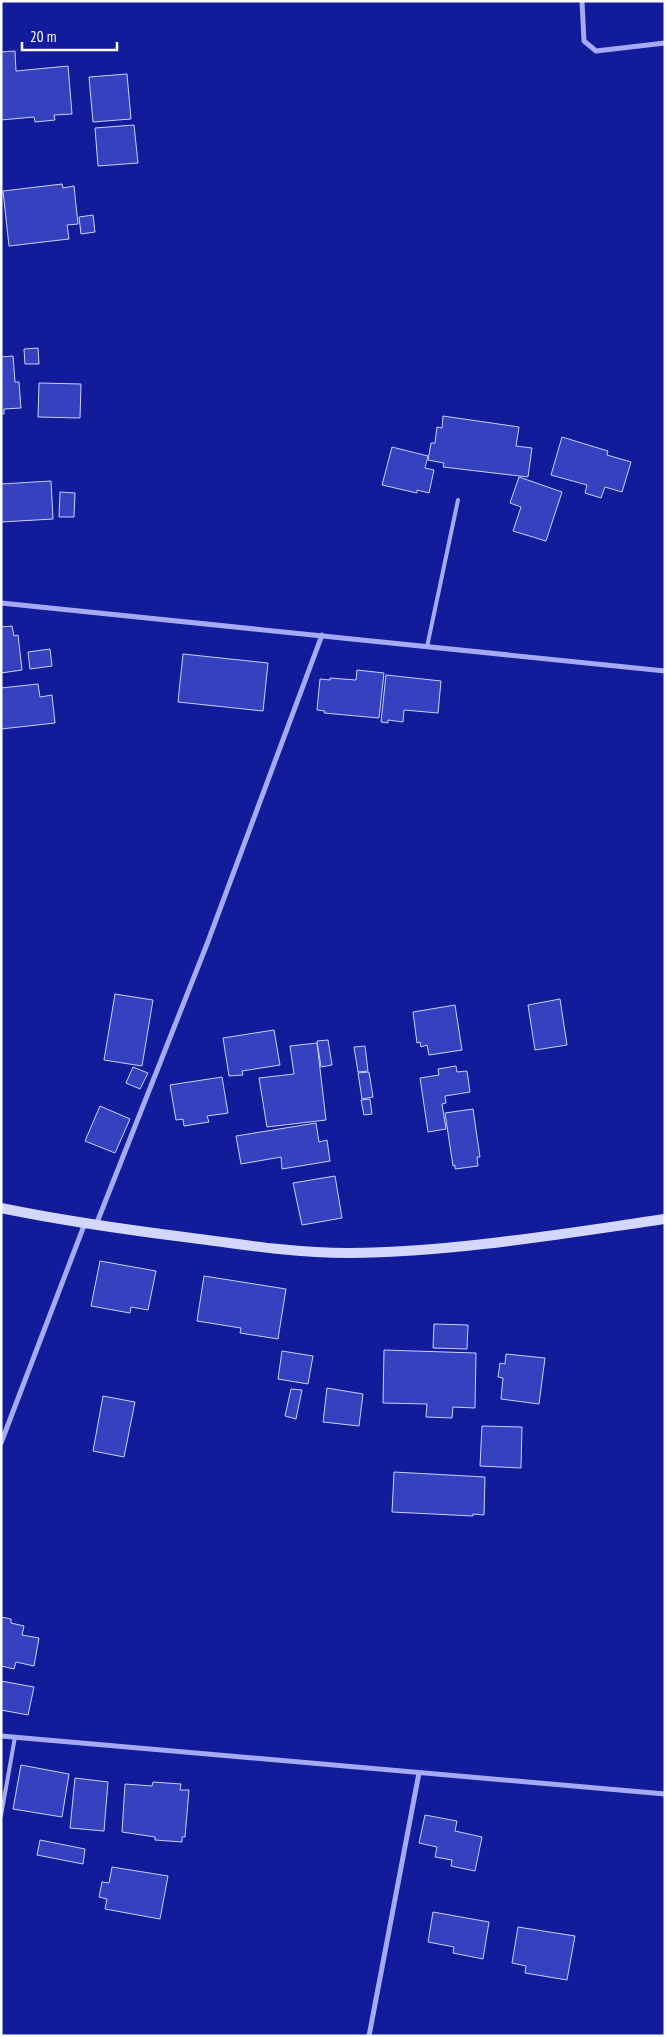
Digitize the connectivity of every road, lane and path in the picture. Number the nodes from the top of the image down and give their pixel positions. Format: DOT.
graph roads {
  1 [pos="582,1"];
  2 [pos="665,44"];
  3 [pos="458,500"];
  4 [pos="1,603"];
  5 [pos="322,635"];
  6 [pos="427,647"];
  7 [pos="665,671"];
  8 [pos="1,1208"];
  9 [pos="665,1219"];
  10 [pos="85,1223"];
  11 [pos="96,1225"];
  12 [pos="1,1443"];
  13 [pos="1,1736"];
  14 [pos="15,1737"];
  15 [pos="418,1773"];
  16 [pos="665,1794"];
  17 [pos="1,1816"];
  18 [pos="369,2036"];
  1 -- 2 [label="street"];
  3 -- 6 [label="lane"];
  4 -- 5 [label="street"];
  5 -- 6 [label="street"];
  5 -- 11 [label="street"];
  6 -- 7 [label="street"];
  8 -- 10 [label="street"];
  9 -- 11 [label="street"];
  10 -- 11 [label="street"];
  10 -- 12 [label="street"];
  13 -- 14 [label="street"];
  14 -- 15 [label="street"];
  14 -- 17 [label="lane"];
  15 -- 16 [label="street"];
  15 -- 18 [label="street"];
}
